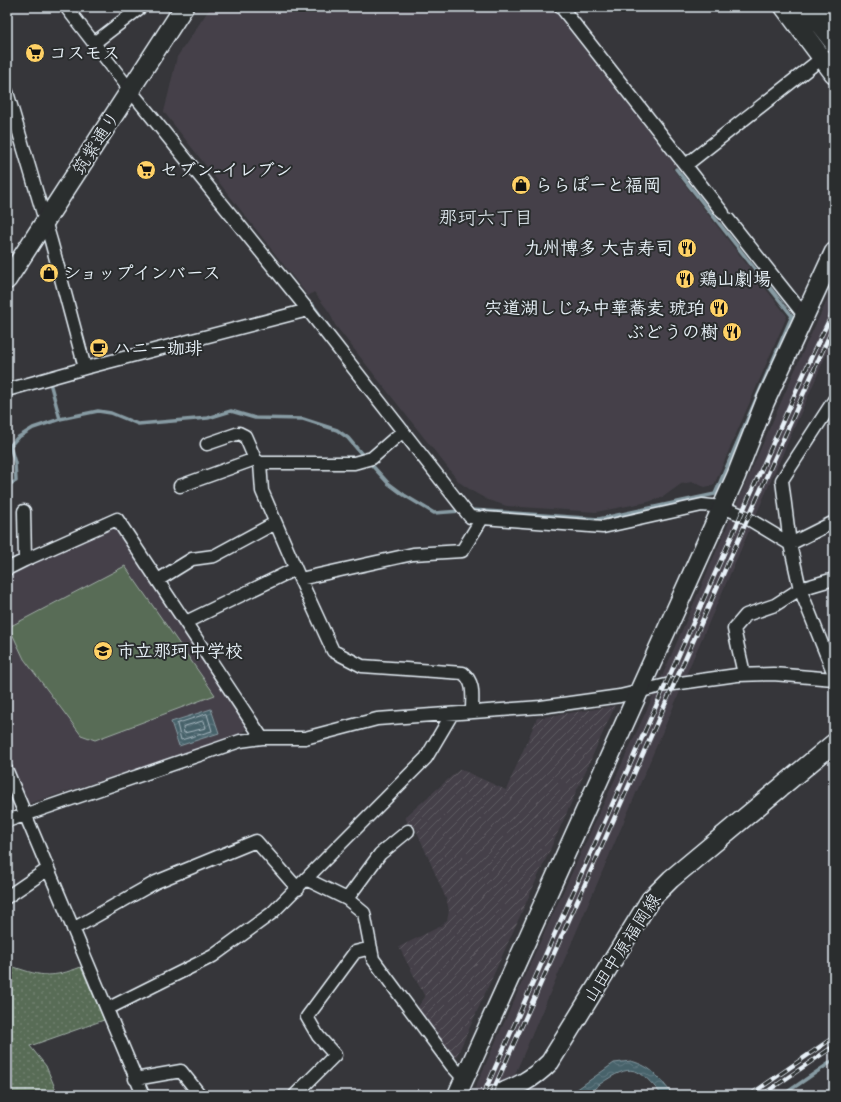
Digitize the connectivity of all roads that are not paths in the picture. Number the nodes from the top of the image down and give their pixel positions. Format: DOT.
graph roads {
  1 [pos="66,7"];
  2 [pos="141,7"];
  3 [pos="184,7"];
  4 [pos="561,7"];
  5 [pos="784,7"];
  6 [pos="806,7"];
  7 [pos="825,7"];
  8 [pos="826,22"];
  9 [pos="94,43"];
  10 [pos="834,43"];
  11 [pos="822,58"];
  12 [pos="834,74"];
  13 [pos="130,90"];
  14 [pos="7,92"];
  15 [pos="686,165"];
  16 [pos="45,222"];
  17 [pos="834,252"];
  18 [pos="7,280"];
  19 [pos="308,310"];
  20 [pos="804,315"];
  21 [pos="84,368"];
  22 [pos="7,390"];
  23 [pos="832,407"];
  24 [pos="403,431"];
  25 [pos="207,444"];
  26 [pos="258,461"];
  27 [pos="180,486"];
  28 [pos="722,507"];
  29 [pos="24,511"];
  30 [pos="483,517"];
  31 [pos="834,522"];
  32 [pos="275,523"];
  33 [pos="790,544"];
  34 [pos="25,560"];
  35 [pos="7,568"];
  36 [pos="297,574"];
  37 [pos="834,579"];
  38 [pos="158,580"];
  39 [pos="800,589"];
  40 [pos="186,622"];
  41 [pos="744,674"];
  42 [pos="834,674"];
  43 [pos="834,678"];
  44 [pos="639,692"];
  45 [pos="472,711"];
  46 [pos="452,714"];
  47 [pos="262,738"];
  48 [pos="834,743"];
  49 [pos="7,771"];
  50 [pos="25,813"];
  51 [pos="7,821"];
  52 [pos="408,831"];
  53 [pos="48,869"];
  54 [pos="306,878"];
  55 [pos="298,889"];
  56 [pos="7,897"];
  57 [pos="347,899"];
  58 [pos="73,928"];
  59 [pos="371,948"];
  60 [pos="107,1009"];
  61 [pos="136,1079"];
  62 [pos="461,1087"];
  63 [pos="142,1095"];
  64 [pos="199,1095"];
  65 [pos="295,1095"];
  66 [pos="494,1095"];
  1 -- 9 [label="street"];
  2 -- 9 [label="street"];
  3 -- 13 [label="street, 筑紫通り"];
  4 -- 15 [label="street"];
  5 -- 11 [label="street"];
  6 -- 8 [label="street"];
  7 -- 8 [label="street"];
  8 -- 10 [label="street"];
  9 -- 13 [label="street"];
  11 -- 12 [label="street"];
  11 -- 15 [label="street"];
  13 -- 16 [label="street, 筑紫通り"];
  13 -- 19 [label="street"];
  14 -- 16 [label="street"];
  15 -- 20 [label="street"];
  16 -- 18 [label="street, 筑紫通り"];
  16 -- 21 [label="street"];
  17 -- 20 [label="street"];
  19 -- 21 [label="street"];
  19 -- 24 [label="street"];
  20 -- 28 [label="street"];
  21 -- 22 [label="street"];
  23 -- 33 [label="street"];
  24 -- 26 [label="street"];
  24 -- 30 [label="street"];
  25 -- 26 [label="street"];
  26 -- 27 [label="street"];
  26 -- 32 [label="street"];
  28 -- 30 [label="street"];
  28 -- 33 [label="street"];
  28 -- 44 [label="street"];
  29 -- 34 [label="street"];
  30 -- 36 [label="street"];
  31 -- 33 [label="street"];
  32 -- 36 [label="street"];
  32 -- 38 [label="street"];
  33 -- 39 [label="street"];
  34 -- 35 [label="street"];
  34 -- 38 [label="street"];
  36 -- 40 [label="street"];
  36 -- 45 [label="street"];
  37 -- 39 [label="street"];
  38 -- 40 [label="street"];
  39 -- 41 [label="street"];
  39 -- 42 [label="street"];
  40 -- 47 [label="street"];
  41 -- 43 [label="street"];
  41 -- 44 [label="street"];
  44 -- 45 [label="street"];
  44 -- 62 [label="street"];
  45 -- 46 [label="street"];
  46 -- 47 [label="street"];
  46 -- 54 [label="street"];
  47 -- 50 [label="street"];
  48 -- 66 [label="street, 山田中原福岡線"];
  49 -- 50 [label="street"];
  50 -- 51 [label="street"];
  50 -- 53 [label="street"];
  52 -- 57 [label="street"];
  53 -- 56 [label="street"];
  53 -- 58 [label="street"];
  54 -- 55 [label="street"];
  54 -- 57 [label="street"];
  55 -- 58 [label="street"];
  55 -- 60 [label="street"];
  57 -- 59 [label="street"];
  58 -- 60 [label="street"];
  59 -- 62 [label="street"];
  59 -- 65 [label="street"];
  60 -- 61 [label="street"];
  61 -- 63 [label="street"];
  61 -- 64 [label="street"];
}
